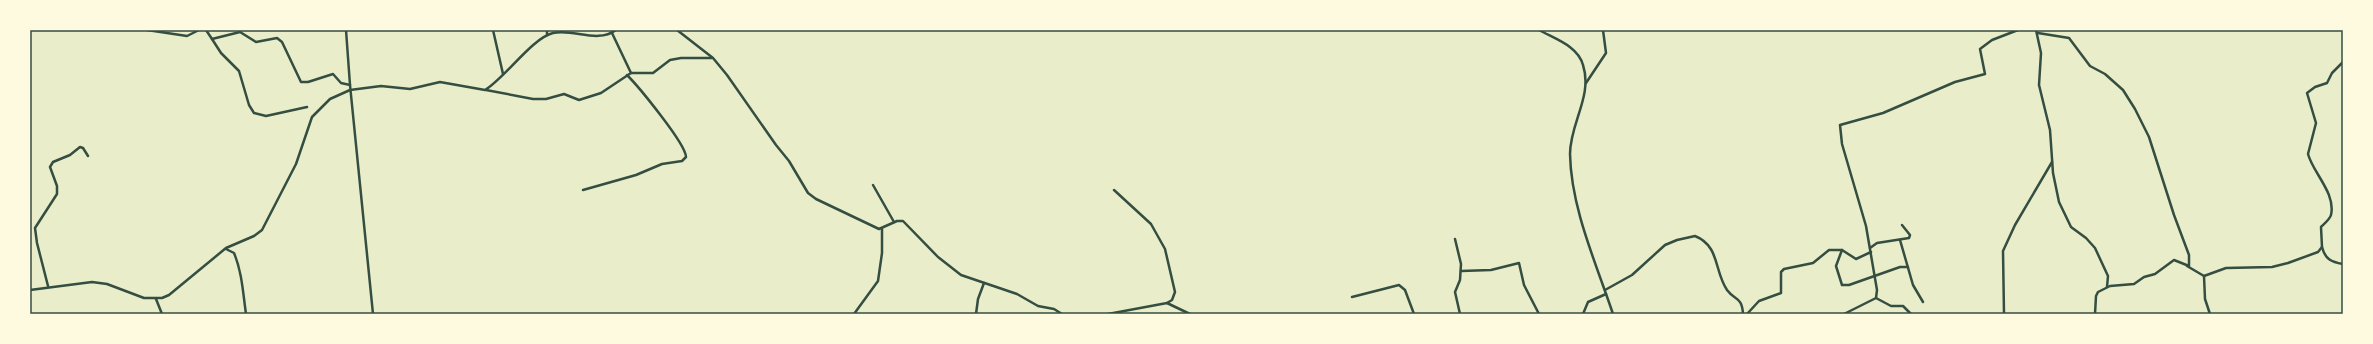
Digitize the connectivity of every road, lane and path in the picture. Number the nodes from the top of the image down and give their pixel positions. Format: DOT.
graph roads {
  1 [pos="147,30"];
  2 [pos="200,30"];
  3 [pos="206,30"];
  4 [pos="346,30"];
  5 [pos="493,30"];
  6 [pos="547,30"];
  7 [pos="616,30"];
  8 [pos="677,30"];
  9 [pos="1540,30"];
  10 [pos="1603,30"];
  11 [pos="2018,30"];
  12 [pos="2037,32"];
  13 [pos="612,33"];
  14 [pos="547,35"];
  15 [pos="212,40"];
  16 [pos="713,58"];
  17 [pos="2343,62"];
  18 [pos="631,73"];
  19 [pos="503,74"];
  20 [pos="627,75"];
  21 [pos="1586,83"];
  22 [pos="350,86"];
  23 [pos="350,90"];
  24 [pos="485,90"];
  25 [pos="307,106"];
  26 [pos="88,156"];
  27 [pos="2052,162"];
  28 [pos="873,185"];
  29 [pos="582,190"];
  30 [pos="1114,190"];
  31 [pos="894,222"];
  32 [pos="1902,225"];
  33 [pos="882,229"];
  34 [pos="1455,239"];
  35 [pos="1900,240"];
  36 [pos="2322,247"];
  37 [pos="226,248"];
  38 [pos="1870,248"];
  39 [pos="1842,250"];
  40 [pos="1871,252"];
  41 [pos="2343,264"];
  42 [pos="2187,266"];
  43 [pos="1908,267"];
  44 [pos="1461,272"];
  45 [pos="1874,276"];
  46 [pos="2204,276"];
  47 [pos="984,283"];
  48 [pos="48,286"];
  49 [pos="2107,288"];
  50 [pos="30,290"];
  51 [pos="1605,290"];
  52 [pos="1606,294"];
  53 [pos="1352,297"];
  54 [pos="1876,298"];
  55 [pos="156,299"];
  56 [pos="1923,302"];
  57 [pos="1167,303"];
  58 [pos="162,314"];
  59 [pos="246,314"];
  60 [pos="373,314"];
  61 [pos="854,314"];
  62 [pos="976,314"];
  63 [pos="1062,314"];
  64 [pos="1108,314"];
  65 [pos="1190,314"];
  66 [pos="1414,314"];
  67 [pos="1460,314"];
  68 [pos="1539,314"];
  69 [pos="1583,314"];
  70 [pos="1613,314"];
  71 [pos="1743,314"];
  72 [pos="1747,314"];
  73 [pos="1844,314"];
  74 [pos="1911,314"];
  75 [pos="2004,314"];
  76 [pos="2095,314"];
  77 [pos="2210,314"];
  1 -- 2 [label="street"];
  3 -- 15 [label="street"];
  4 -- 22 [label="street"];
  5 -- 19 [label="street"];
  6 -- 14 [label="street"];
  7 -- 13 [label="street"];
  8 -- 16 [label="street"];
  9 -- 21 [label="street"];
  10 -- 21 [label="street"];
  11 -- 38 [label="street"];
  12 -- 27 [label="street"];
  12 -- 42 [label="street"];
  13 -- 14 [label="street"];
  13 -- 18 [label="street"];
  14 -- 19 [label="street"];
  15 -- 22 [label="street"];
  15 -- 25 [label="street"];
  16 -- 18 [label="street"];
  16 -- 33 [label="street"];
  17 -- 36 [label="street"];
  18 -- 20 [label="street"];
  19 -- 24 [label="street"];
  20 -- 24 [label="street"];
  20 -- 29 [label="street"];
  21 -- 51 [label="street"];
  22 -- 23 [label="street"];
  23 -- 24 [label="street"];
  23 -- 37 [label="street"];
  23 -- 60 [label="street"];
  26 -- 48 [label="street"];
  27 -- 49 [label="street"];
  27 -- 75 [label="street"];
  28 -- 31 [label="street"];
  30 -- 57 [label="street"];
  31 -- 33 [label="street"];
  31 -- 47 [label="street"];
  32 -- 35 [label="street"];
  33 -- 61 [label="street"];
  34 -- 44 [label="street"];
  35 -- 38 [label="street"];
  35 -- 43 [label="street"];
  36 -- 41 [label="street"];
  36 -- 46 [label="street"];
  37 -- 55 [label="street"];
  37 -- 59 [label="street"];
  38 -- 40 [label="street"];
  39 -- 40 [label="street"];
  39 -- 45 [label="street"];
  39 -- 72 [label="street"];
  40 -- 45 [label="street"];
  42 -- 46 [label="street"];
  42 -- 49 [label="street"];
  43 -- 45 [label="street"];
  43 -- 56 [label="street"];
  44 -- 67 [label="street"];
  44 -- 68 [label="street"];
  45 -- 54 [label="street"];
  46 -- 77 [label="street"];
  47 -- 62 [label="street"];
  47 -- 63 [label="street"];
  48 -- 50 [label="street"];
  48 -- 55 [label="street"];
  49 -- 76 [label="street"];
  51 -- 52 [label="street"];
  51 -- 71 [label="street"];
  52 -- 69 [label="street"];
  52 -- 70 [label="street"];
  53 -- 66 [label="street"];
  54 -- 73 [label="street"];
  54 -- 74 [label="street"];
  55 -- 58 [label="street"];
  57 -- 64 [label="street"];
  57 -- 65 [label="street"];
}
